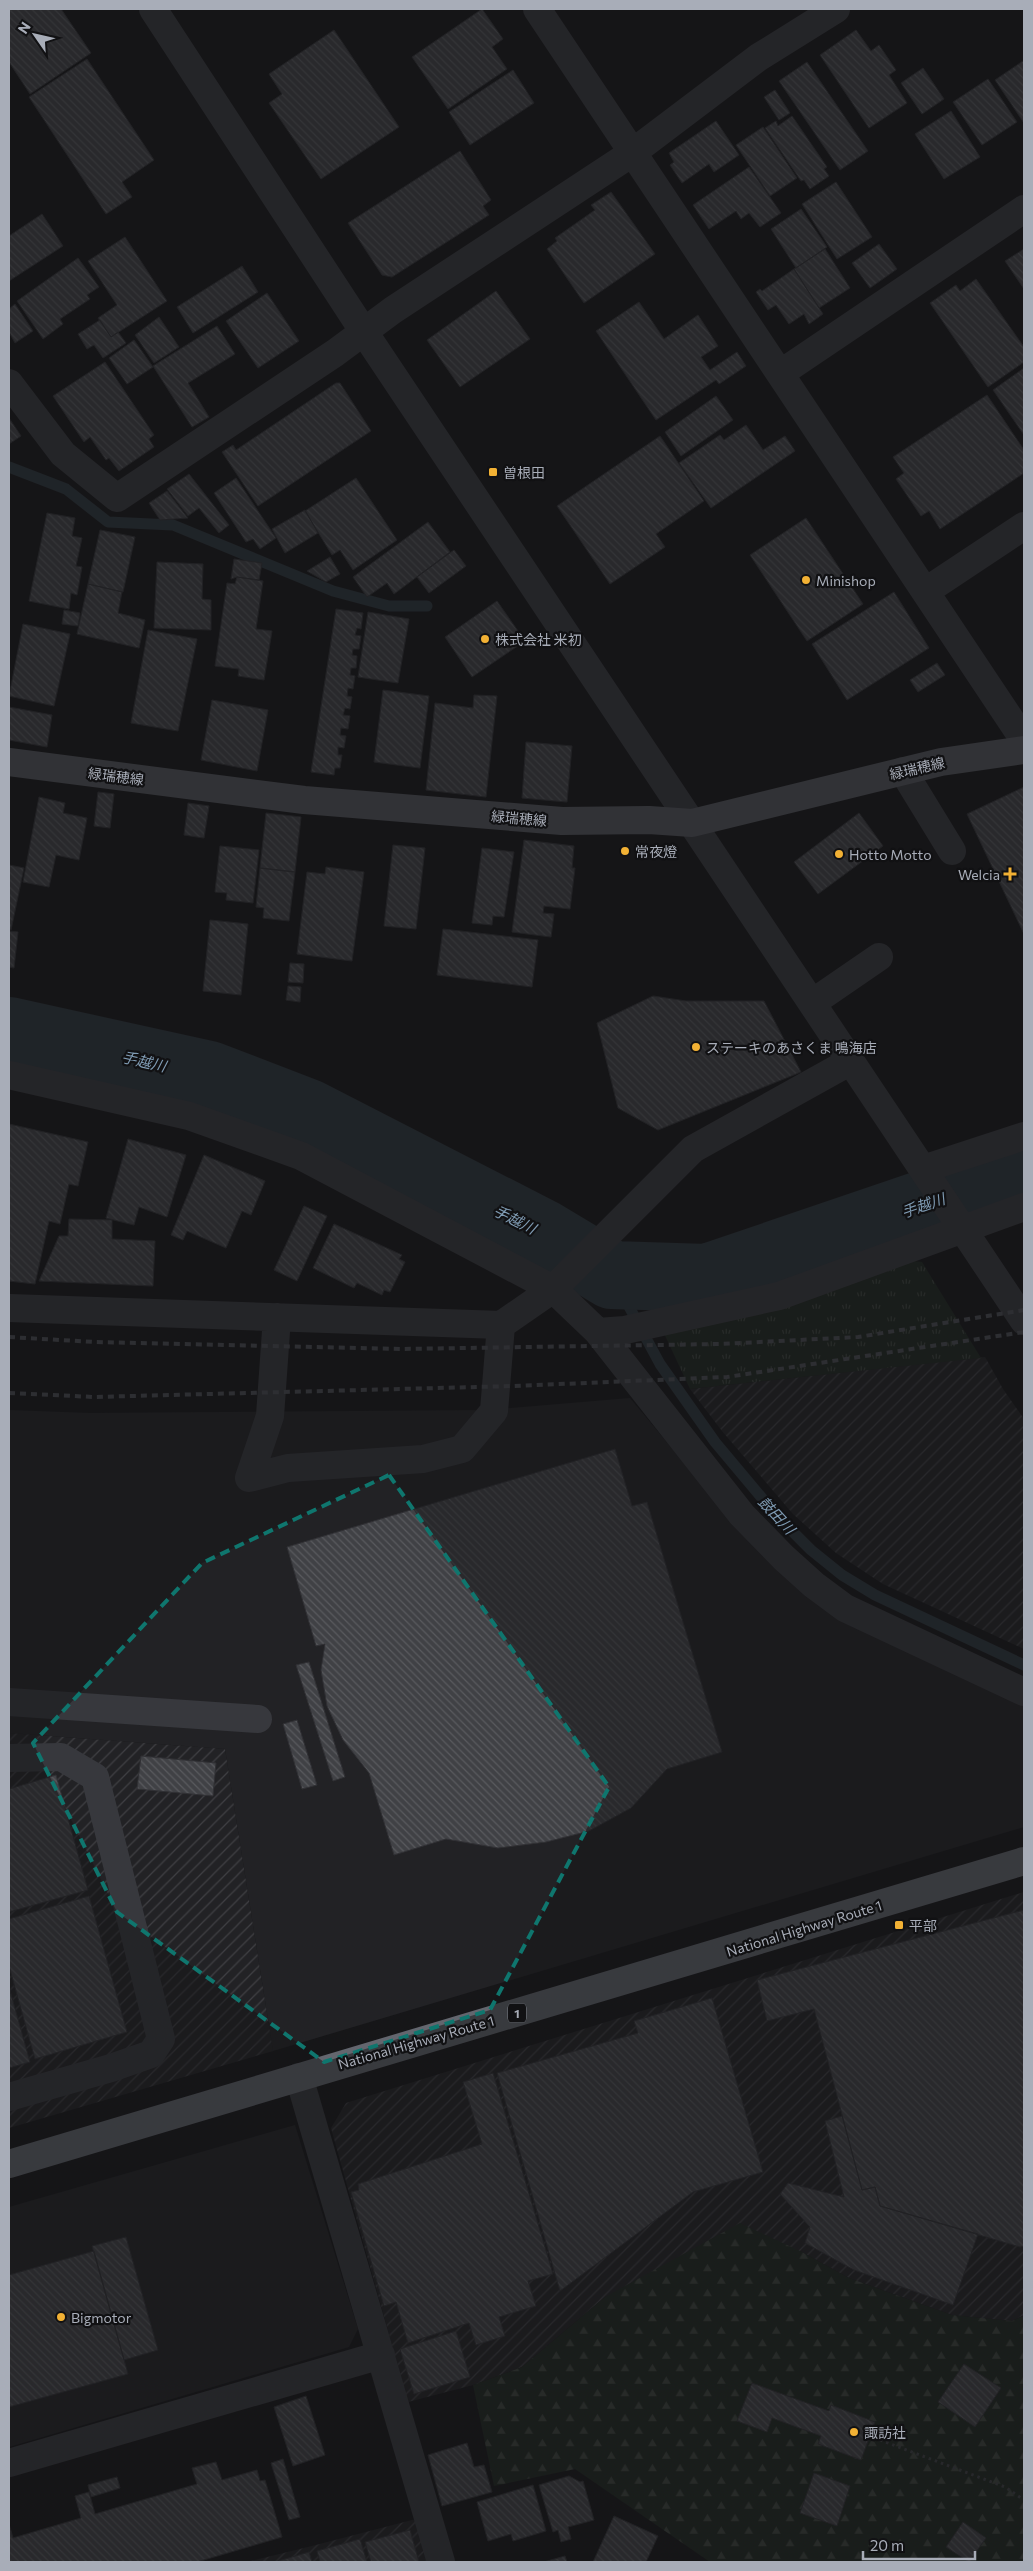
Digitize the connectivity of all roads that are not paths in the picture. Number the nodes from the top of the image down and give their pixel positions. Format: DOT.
graph roads {
  1 [pos="153,9"];
  2 [pos="537,9"];
  3 [pos="836,9"];
  4 [pos="632,153"];
  5 [pos="1024,209"];
  6 [pos="364,332"];
  7 [pos="781,374"];
  8 [pos="9,383"];
  9 [pos="1024,526"];
  10 [pos="926,591"];
  11 [pos="1024,740"];
  12 [pos="1024,750"];
  13 [pos="9,762"];
  14 [pos="904,771"];
  15 [pos="692,823"];
  16 [pos="952,850"];
  17 [pos="879,957"];
  18 [pos="812,1003"];
  19 [pos="851,1061"];
  20 [pos="9,1075"];
  21 [pos="1024,1136"];
  22 [pos="925,1172"];
  23 [pos="1024,1207"];
  24 [pos="960,1226"];
  25 [pos="557,1285"];
  26 [pos="9,1308"];
  27 [pos="277,1317"];
  28 [pos="1024,1321"];
  29 [pos="501,1325"];
  30 [pos="598,1332"];
  31 [pos="1024,1692"];
  32 [pos="9,1702"];
  33 [pos="258,1719"];
  34 [pos="9,1758"];
  35 [pos="1024,1861"];
  36 [pos="299,2077"];
  37 [pos="9,2097"];
  38 [pos="9,2164"];
  39 [pos="381,2355"];
  40 [pos="9,2463"];
  41 [pos="441,2562"];
  1 -- 6 [label="street"];
  2 -- 4 [label="street"];
  3 -- 4 [label="street"];
  4 -- 6 [label="street"];
  4 -- 7 [label="street"];
  5 -- 7 [label="street"];
  6 -- 8 [label="street"];
  6 -- 15 [label="street"];
  7 -- 10 [label="street"];
  9 -- 10 [label="street"];
  10 -- 11 [label="street"];
  12 -- 14 [label="main road, 緑瑞穂線"];
  13 -- 15 [label="main road, 緑瑞穂線"];
  14 -- 15 [label="main road, 緑瑞穂線"];
  14 -- 16 [label="street"];
  15 -- 18 [label="street"];
  17 -- 18 [label="street"];
  18 -- 19 [label="street"];
  19 -- 22 [label="street"];
  19 -- 25 [label="street"];
  20 -- 25 [label="street"];
  21 -- 22 [label="street"];
  22 -- 24 [label="street"];
  23 -- 24 [label="street"];
  24 -- 28 [label="street"];
  24 -- 30 [label="street"];
  25 -- 29 [label="street"];
  25 -- 30 [label="street"];
  26 -- 27 [label="street"];
  27 -- 29 [label="street"];
  27 -- 29 [label="street"];
  30 -- 31 [label="street"];
  32 -- 33 [label="street"];
  34 -- 37 [label="street"];
  35 -- 36 [label="highway, National Highway Route 1 / 1"];
  36 -- 38 [label="highway, National Highway Route 1 / 1"];
  36 -- 39 [label="street"];
  39 -- 40 [label="street"];
  39 -- 41 [label="street"];
}
